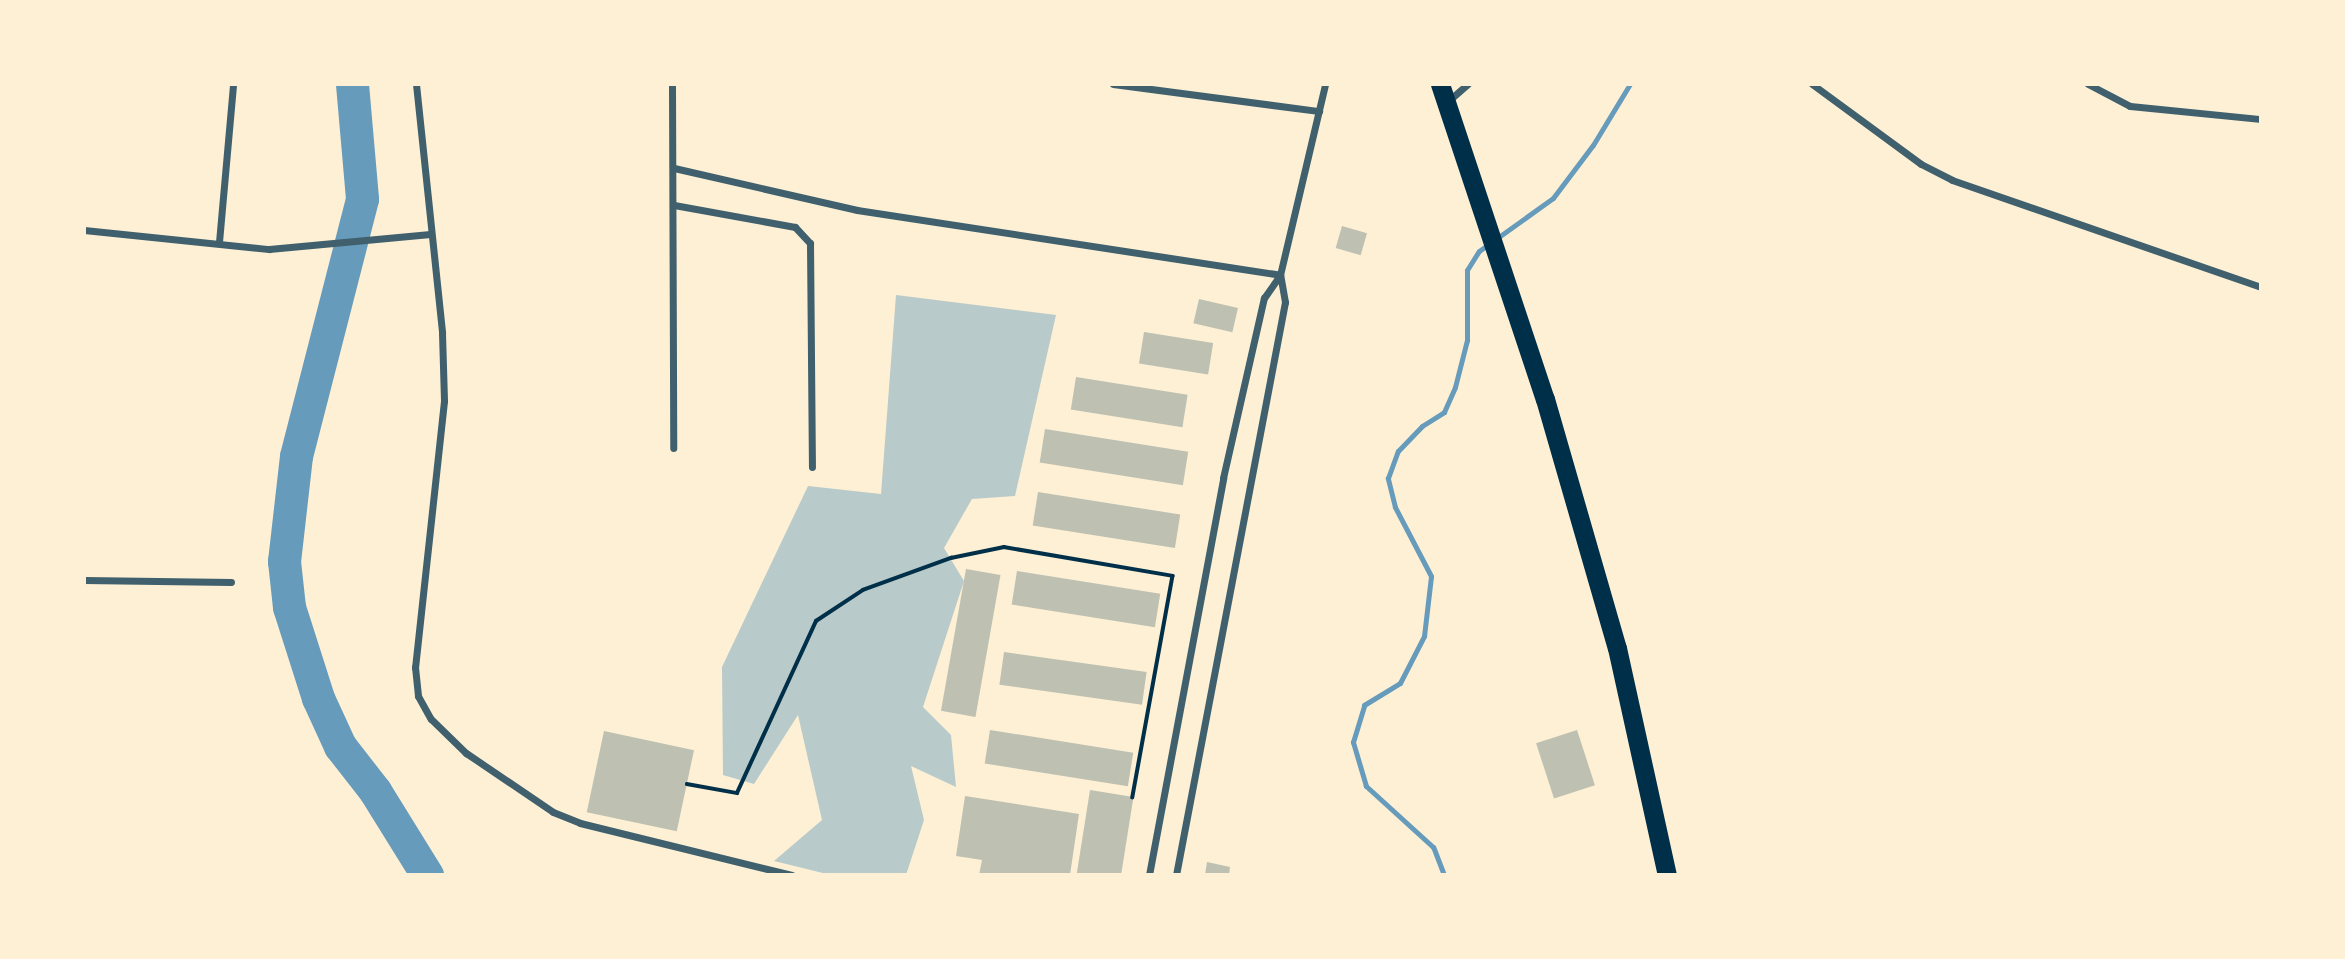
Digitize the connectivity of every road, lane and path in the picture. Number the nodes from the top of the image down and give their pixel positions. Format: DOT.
graph roads {
  1 [pos="233,84"];
  2 [pos="416,84"];
  3 [pos="671,84"];
  4 [pos="1113,84"];
  5 [pos="1325,84"];
  6 [pos="1468,84"];
  7 [pos="1812,84"];
  8 [pos="2088,84"];
  9 [pos="1444,93"];
  10 [pos="1319,111"];
  11 [pos="2261,119"];
  12 [pos="674,168"];
  13 [pos="674,205"];
  14 [pos="84,230"];
  15 [pos="430,234"];
  16 [pos="219,242"];
  17 [pos="1280,275"];
  18 [pos="2261,287"];
  19 [pos="673,448"];
  20 [pos="812,467"];
  21 [pos="84,580"];
  22 [pos="231,582"];
  23 [pos="687,784"];
  24 [pos="1133,797"];
  25 [pos="792,875"];
  26 [pos="1149,875"];
  27 [pos="1176,875"];
  28 [pos="1667,875"];
  1 -- 16 [label="street"];
  2 -- 15 [label="street"];
  3 -- 12 [label="street"];
  4 -- 10 [label="street"];
  5 -- 10 [label="street"];
  6 -- 9 [label="street"];
  7 -- 18 [label="street"];
  8 -- 11 [label="street"];
  9 -- 28 [label="highway"];
  10 -- 17 [label="street"];
  12 -- 13 [label="street"];
  12 -- 17 [label="street"];
  13 -- 19 [label="street"];
  13 -- 20 [label="street"];
  14 -- 16 [label="street"];
  15 -- 16 [label="street"];
  15 -- 25 [label="street"];
  17 -- 26 [label="street"];
  17 -- 27 [label="street"];
  21 -- 22 [label="street"];
  23 -- 24 [label="path"];
}
